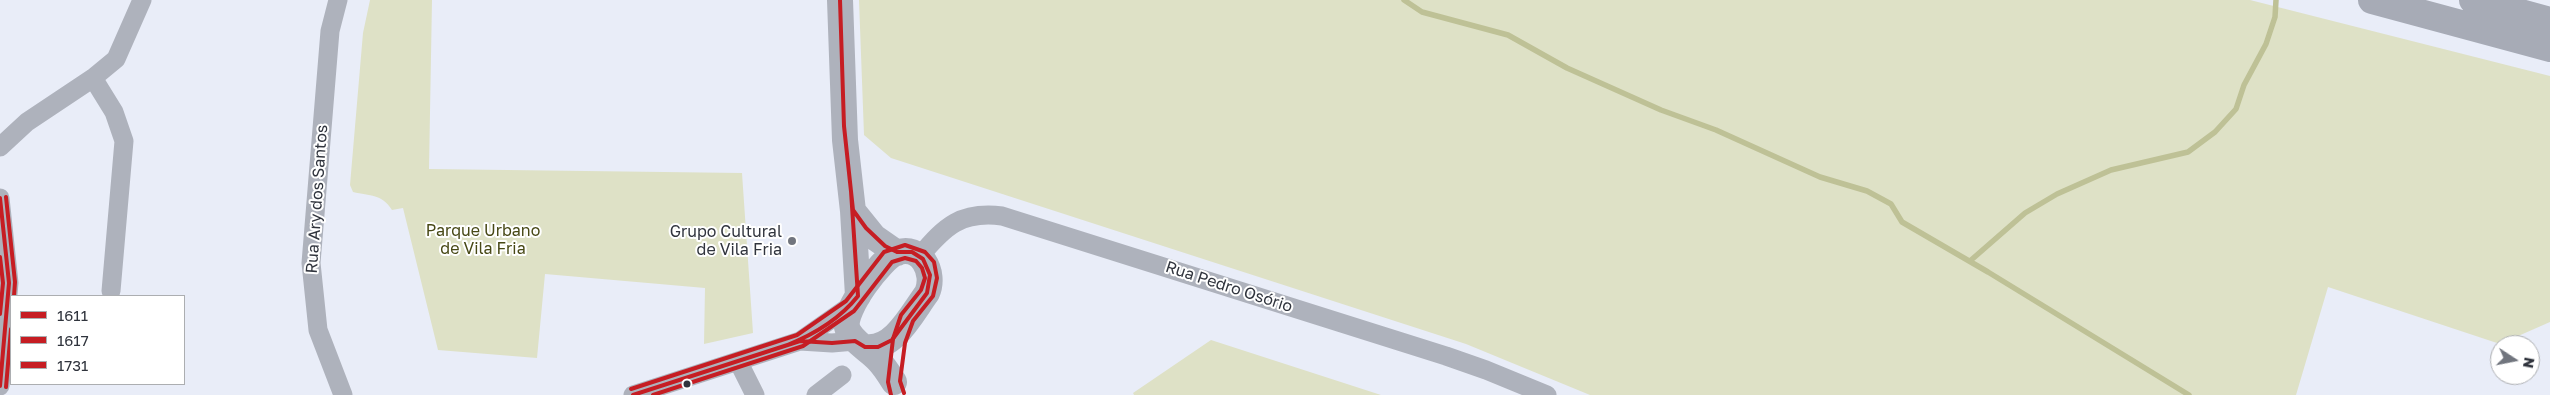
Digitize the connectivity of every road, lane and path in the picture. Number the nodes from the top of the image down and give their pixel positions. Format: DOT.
graph roads {
  1 [pos="142,0"];
  2 [pos="338,0"];
  3 [pos="840,0"];
  4 [pos="2372,0"];
  5 [pos="2473,0"];
  6 [pos="2550,22"];
  7 [pos="2550,48"];
  8 [pos="93,78"];
  9 [pos="0,147"];
  10 [pos="0,198"];
  11 [pos="854,211"];
  12 [pos="908,254"];
  13 [pos="111,291"];
  14 [pos="854,301"];
  15 [pos="907,318"];
  16 [pos="800,341"];
  17 [pos="860,344"];
  18 [pos="738,361"];
  19 [pos="842,376"];
  20 [pos="0,386"];
  21 [pos="896,388"];
  22 [pos="343,395"];
  23 [pos="633,395"];
  24 [pos="755,395"];
  25 [pos="816,395"];
  26 [pos="1547,395"];
  1 -- 8 [label="street"];
  2 -- 22 [label="street, Rua Ary dos Santos"];
  3 -- 11 [label="main road"];
  4 -- 7 [label="main road"];
  5 -- 6 [label="main road"];
  8 -- 9 [label="street"];
  8 -- 13 [label="street"];
  10 -- 20 [label="street"];
  11 -- 12 [label="main road"];
  11 -- 14 [label="main road"];
  12 -- 14 [label="main road"];
  12 -- 15 [label="main road"];
  12 -- 26 [label="street, Rua Pedro Osório"];
  14 -- 16 [label="street"];
  14 -- 17 [label="main road"];
  15 -- 17 [label="main road"];
  15 -- 21 [label="main road"];
  16 -- 17 [label="street"];
  16 -- 18 [label="street"];
  17 -- 21 [label="main road"];
  18 -- 23 [label="street"];
  18 -- 24 [label="street"];
  19 -- 25 [label="street"];
}
